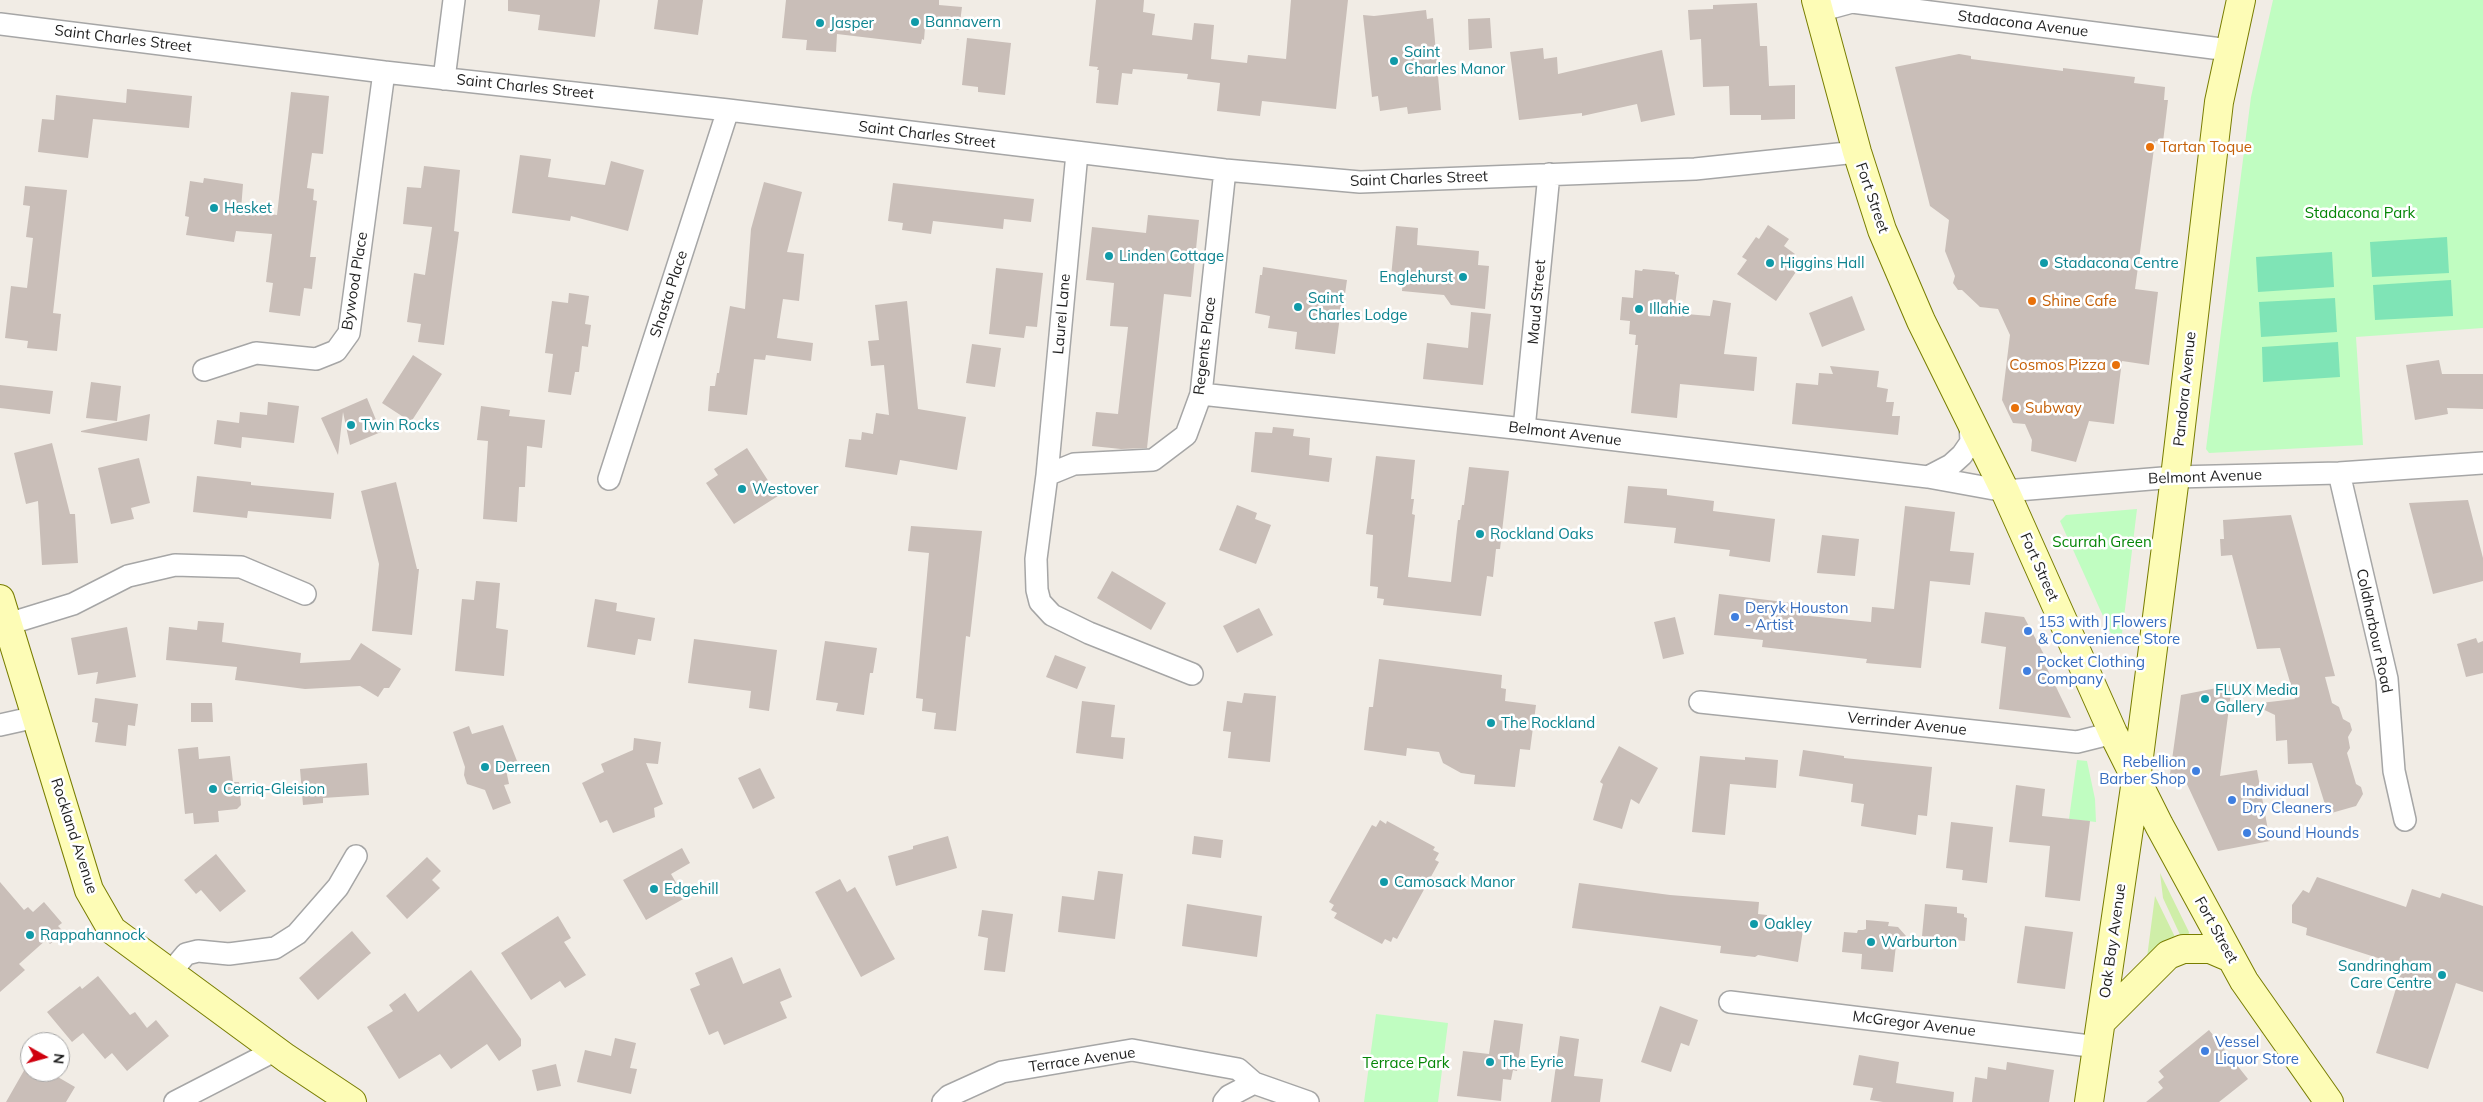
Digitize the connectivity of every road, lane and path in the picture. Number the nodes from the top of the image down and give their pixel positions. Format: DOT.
graph roads {
  1 [pos="454,0"];
  2 [pos="2241,0"];
  3 [pos="1818,6"];
  4 [pos="0,24"];
  5 [pos="2228,50"];
  6 [pos="384,72"];
  7 [pos="444,78"];
  8 [pos="728,110"];
  9 [pos="1077,152"];
  10 [pos="1857,152"];
  11 [pos="1225,170"];
  12 [pos="1549,174"];
  13 [pos="204,370"];
  14 [pos="1201,394"];
  15 [pos="1970,423"];
  16 [pos="1524,429"];
  17 [pos="2483,463"];
  18 [pos="2339,473"];
  19 [pos="1047,475"];
  20 [pos="1928,477"];
  21 [pos="2175,477"];
  22 [pos="609,479"];
  23 [pos="2005,491"];
  24 [pos="306,594"];
  25 [pos="4,612"];
  26 [pos="1192,674"];
  27 [pos="1700,702"];
  28 [pos="36,717"];
  29 [pos="0,725"];
  30 [pos="2113,732"];
  31 [pos="2136,780"];
  32 [pos="2405,820"];
  33 [pos="356,856"];
  34 [pos="2231,958"];
  35 [pos="170,973"];
  36 [pos="1730,1002"];
  37 [pos="2100,1035"];
  38 [pos="276,1050"];
  39 [pos="1254,1083"];
  40 [pos="175,1102"];
  41 [pos="352,1102"];
  42 [pos="943,1102"];
  43 [pos="1224,1102"];
  44 [pos="1308,1102"];
  45 [pos="2090,1102"];
  46 [pos="2329,1102"];
  1 -- 7 [label="street"];
  2 -- 5 [label="main road, Pandora Avenue"];
  3 -- 5 [label="street, Stadacona Avenue"];
  3 -- 10 [label="main road, Fort Street"];
  4 -- 6 [label="street, Saint Charles Street"];
  5 -- 21 [label="main road, Pandora Avenue"];
  6 -- 7 [label="street, Saint Charles Street"];
  6 -- 13 [label="street, Bywood Place"];
  7 -- 8 [label="street, Saint Charles Street"];
  8 -- 9 [label="street, Saint Charles Street"];
  8 -- 22 [label="street, Shasta Place"];
  9 -- 11 [label="street, Saint Charles Street"];
  9 -- 19 [label="street, Laurel Lane"];
  10 -- 12 [label="street, Saint Charles Street"];
  10 -- 15 [label="main road, Fort Street"];
  11 -- 12 [label="street, Saint Charles Street"];
  11 -- 14 [label="street, Regents Place"];
  12 -- 16 [label="street, Maud Street"];
  14 -- 16 [label="street, Belmont Avenue"];
  14 -- 19 [label="street, Regents Place"];
  15 -- 20 [label="street"];
  15 -- 23 [label="main road, Fort Street"];
  16 -- 20 [label="street, Belmont Avenue"];
  17 -- 18 [label="street, Belmont Avenue"];
  18 -- 21 [label="street, Belmont Avenue"];
  18 -- 32 [label="street, Coldharbour Road"];
  19 -- 26 [label="street"];
  20 -- 23 [label="street, Belmont Avenue"];
  21 -- 23 [label="street, Belmont Avenue"];
  21 -- 31 [label="main road, Pandora Avenue"];
  23 -- 30 [label="main road, Fort Street"];
  24 -- 25 [label="street"];
  25 -- 28 [label="main road, Rockland Avenue"];
  27 -- 30 [label="street, Verrinder Avenue"];
  28 -- 29 [label="street"];
  28 -- 35 [label="main road, Rockland Avenue"];
  30 -- 31 [label="main road, Fort Street"];
  31 -- 34 [label="main road, Fort Street"];
  31 -- 37 [label="main road, Oak Bay Avenue"];
  33 -- 35 [label="street"];
  34 -- 37 [label="main road"];
  34 -- 46 [label="main road, Fort Street"];
  35 -- 38 [label="main road, Rockland Avenue"];
  36 -- 37 [label="street, McGregor Avenue"];
  37 -- 45 [label="main road, Oak Bay Avenue"];
  38 -- 40 [label="street"];
  38 -- 41 [label="main road, Rockland Avenue"];
  39 -- 42 [label="street, Terrace Avenue"];
  39 -- 43 [label="street"];
  39 -- 44 [label="street, Terrace Avenue"];
}
